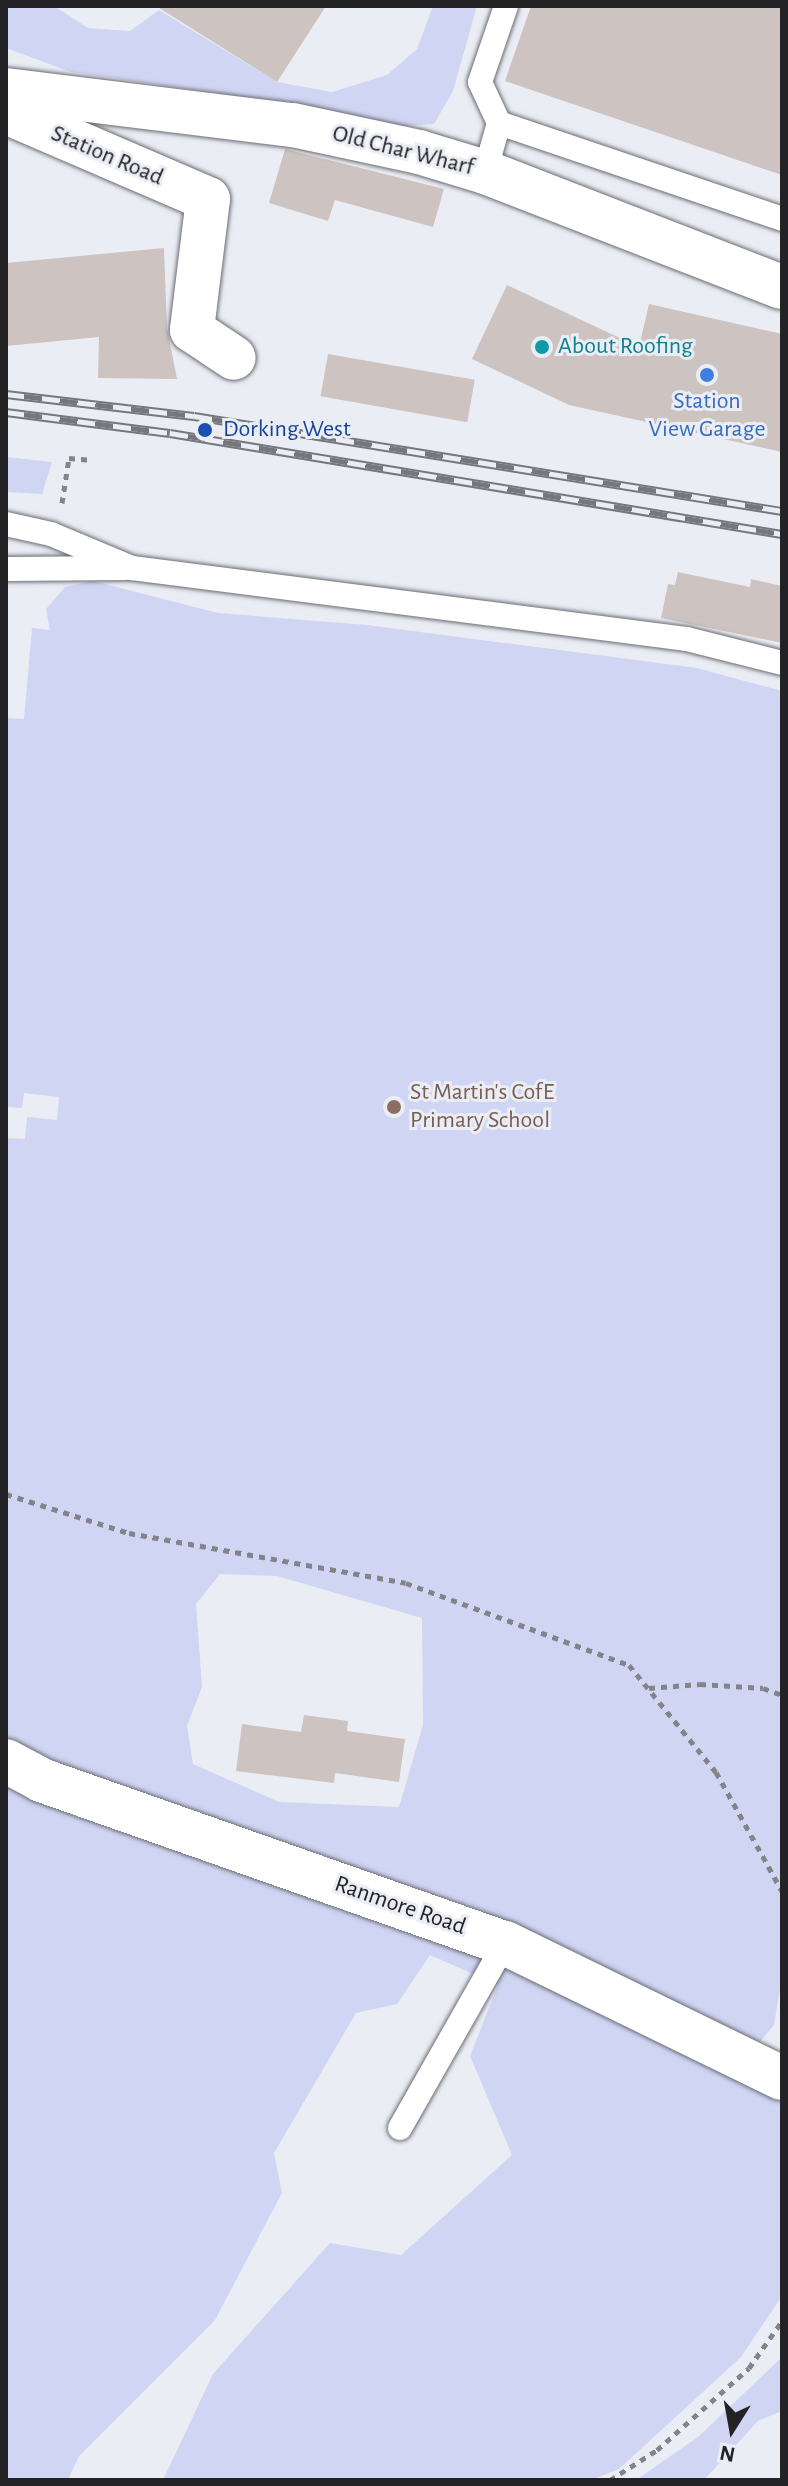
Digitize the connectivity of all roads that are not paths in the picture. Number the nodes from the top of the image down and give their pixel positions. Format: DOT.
graph roads {
  1 [pos="506,6"];
  2 [pos="6,90"];
  3 [pos="6,112"];
  4 [pos="499,123"];
  5 [pos="485,172"];
  6 [pos="782,219"];
  7 [pos="782,287"];
  8 [pos="234,358"];
  9 [pos="6,524"];
  10 [pos="132,568"];
  11 [pos="6,569"];
  12 [pos="782,663"];
  13 [pos="6,1761"];
  14 [pos="505,1943"];
  15 [pos="782,2078"];
  16 [pos="400,2128"];
  1 -- 4 [label="lane"];
  2 -- 5 [label="street, Old Char Wharf"];
  3 -- 8 [label="street, Station Road"];
  4 -- 5 [label="lane"];
  4 -- 6 [label="lane"];
  5 -- 7 [label="street, Old Char Wharf"];
  9 -- 10 [label="lane"];
  10 -- 11 [label="lane"];
  10 -- 12 [label="lane"];
  13 -- 14 [label="street, Ranmore Road"];
  14 -- 15 [label="street, Ranmore Road"];
  14 -- 16 [label="lane"];
}
